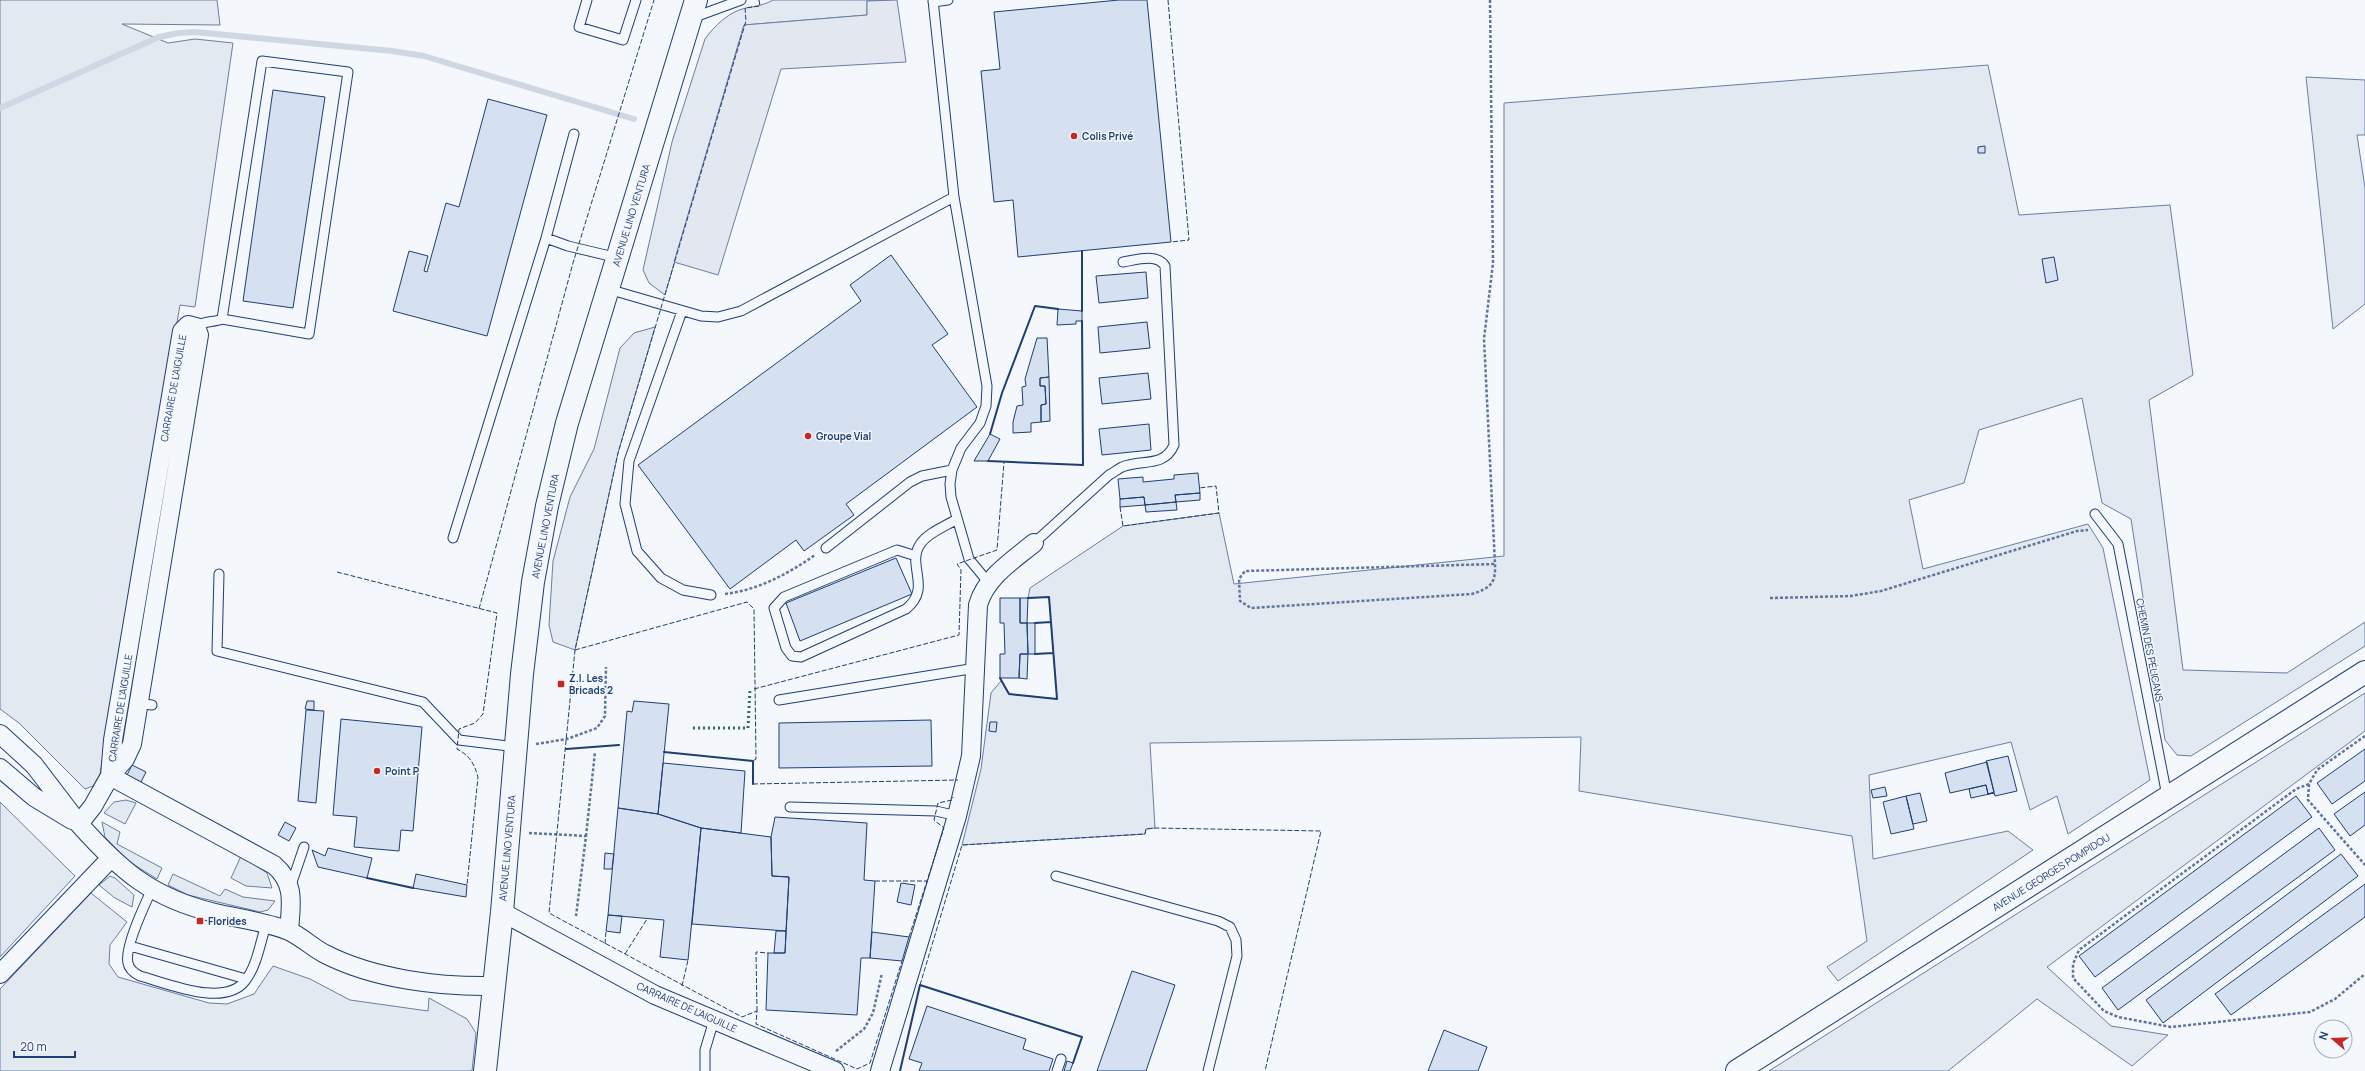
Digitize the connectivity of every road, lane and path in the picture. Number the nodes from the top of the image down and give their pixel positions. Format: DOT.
graph roads {
  1 [pos="587,0"];
  2 [pos="636,0"];
  3 [pos="742,0"];
  4 [pos="948,0"];
  5 [pos="1490,0"];
  6 [pos="933,1"];
  7 [pos="693,9"];
  8 [pos="574,134"];
  9 [pos="954,197"];
  10 [pos="546,238"];
  11 [pos="618,258"];
  12 [pos="1123,262"];
  13 [pos="608,290"];
  14 [pos="682,312"];
  15 [pos="222,319"];
  16 [pos="196,328"];
  17 [pos="178,454"];
  18 [pos="952,470"];
  19 [pos="2095,514"];
  20 [pos="957,518"];
  21 [pos="2107,529"];
  22 [pos="453,538"];
  23 [pos="1034,543"];
  24 [pos="826,548"];
  25 [pos="916,556"];
  26 [pos="1495,564"];
  27 [pos="219,574"];
  28 [pos="988,582"];
  29 [pos="711,595"];
  30 [pos="1770,598"];
  31 [pos="606,667"];
  32 [pos="976,668"];
  33 [pos="2365,672"];
  34 [pos="120,700"];
  35 [pos="779,700"];
  36 [pos="145,704"];
  37 [pos="0,734"];
  38 [pos="2365,736"];
  39 [pos="516,747"];
  40 [pos="595,752"];
  41 [pos="0,768"];
  42 [pos="110,776"];
  43 [pos="2309,784"];
  44 [pos="2168,798"];
  45 [pos="790,807"];
  46 [pos="957,816"];
  47 [pos="79,824"];
  48 [pos="508,832"];
  49 [pos="586,836"];
  50 [pos="304,847"];
  51 [pos="110,859"];
  52 [pos="2365,865"];
  53 [pos="1056,876"];
  54 [pos="152,889"];
  55 [pos="291,889"];
  56 [pos="502,912"];
  57 [pos="576,916"];
  58 [pos="266,926"];
  59 [pos="289,931"];
  60 [pos="130,946"];
  61 [pos="882,973"];
  62 [pos="0,974"];
  63 [pos="2365,974"];
  64 [pos="246,979"];
  65 [pos="494,986"];
  66 [pos="714,1020"];
  67 [pos="1061,1059"];
  68 [pos="831,1069"];
  69 [pos="485,1071"];
  70 [pos="705,1071"];
  71 [pos="880,1071"];
  72 [pos="1057,1071"];
  73 [pos="1208,1071"];
  74 [pos="1737,1071"];
  1 -- 2 [label="lane"];
  3 -- 7 [label="lane"];
  4 -- 6 [label="lane"];
  5 -- 26 [label="path"];
  6 -- 9 [label="lane"];
  7 -- 11 [label="main road, AVENUE LINO VENTURA"];
  8 -- 10 [label="lane"];
  9 -- 14 [label="lane"];
  9 -- 18 [label="lane"];
  10 -- 11 [label="lane"];
  10 -- 22 [label="lane"];
  11 -- 13 [label="main road, AVENUE LINO VENTURA"];
  12 -- 23 [label="lane"];
  13 -- 14 [label="lane"];
  13 -- 39 [label="main road, AVENUE LINO VENTURA"];
  14 -- 29 [label="lane"];
  15 -- 15 [label="lane"];
  15 -- 16 [label="lane"];
  16 -- 17 [label="street, CARRAIRE DE L'AIGUILLE"];
  17 -- 34 [label="street, CARRAIRE DE L'AIGUILLE"];
  17 -- 36 [label="street, CARRAIRE DE L'AIGUILLE"];
  18 -- 20 [label="lane"];
  18 -- 24 [label="lane"];
  19 -- 21 [label="lane, CHEMIN DES PÉLICANS"];
  20 -- 25 [label="lane"];
  20 -- 28 [label="lane"];
  21 -- 30 [label="path"];
  21 -- 44 [label="lane, CHEMIN DES PÉLICANS"];
  23 -- 28 [label="street"];
  24 -- 29 [label="path"];
  25 -- 25 [label="lane"];
  26 -- 26 [label="path"];
  27 -- 39 [label="lane"];
  28 -- 32 [label="street"];
  31 -- 39 [label="path"];
  32 -- 35 [label="lane"];
  32 -- 46 [label="street"];
  33 -- 44 [label="main road, AVENUE GEORGES POMPIDOU"];
  34 -- 36 [label="lane"];
  34 -- 42 [label="street, CARRAIRE DE L'AIGUILLE"];
  36 -- 42 [label="street, CARRAIRE DE L'AIGUILLE"];
  37 -- 47 [label="street"];
  38 -- 43 [label="path"];
  39 -- 48 [label="main road, AVENUE LINO VENTURA"];
  40 -- 49 [label="path"];
  41 -- 47 [label="street"];
  42 -- 47 [label="street, CARRAIRE DE L'AIGUILLE"];
  42 -- 55 [label="street, CARRAIRE DE L'AIGUILLE"];
  43 -- 52 [label="path"];
  43 -- 63 [label="path"];
  44 -- 74 [label="main road, AVENUE GEORGES POMPIDOU"];
  45 -- 46 [label="lane"];
  46 -- 71 [label="street"];
  47 -- 51 [label="street"];
  48 -- 49 [label="path"];
  48 -- 56 [label="main road, AVENUE LINO VENTURA"];
  49 -- 57 [label="path"];
  50 -- 55 [label="lane"];
  51 -- 54 [label="street"];
  51 -- 62 [label="street"];
  53 -- 73 [label="lane"];
  54 -- 58 [label="street"];
  54 -- 60 [label="lane"];
  55 -- 59 [label="street"];
  56 -- 65 [label="main road, AVENUE LINO VENTURA"];
  56 -- 66 [label="street, CARRAIRE DE L'AIGUILLE"];
  58 -- 59 [label="street"];
  58 -- 64 [label="lane"];
  59 -- 65 [label="street"];
  60 -- 64 [label="lane"];
  60 -- 64 [label="lane"];
  61 -- 68 [label="path"];
  65 -- 69 [label="main road, AVENUE LINO VENTURA"];
  66 -- 68 [label="street, CARRAIRE DE L'AIGUILLE"];
  66 -- 70 [label="lane"];
  67 -- 72 [label="lane"];
}
